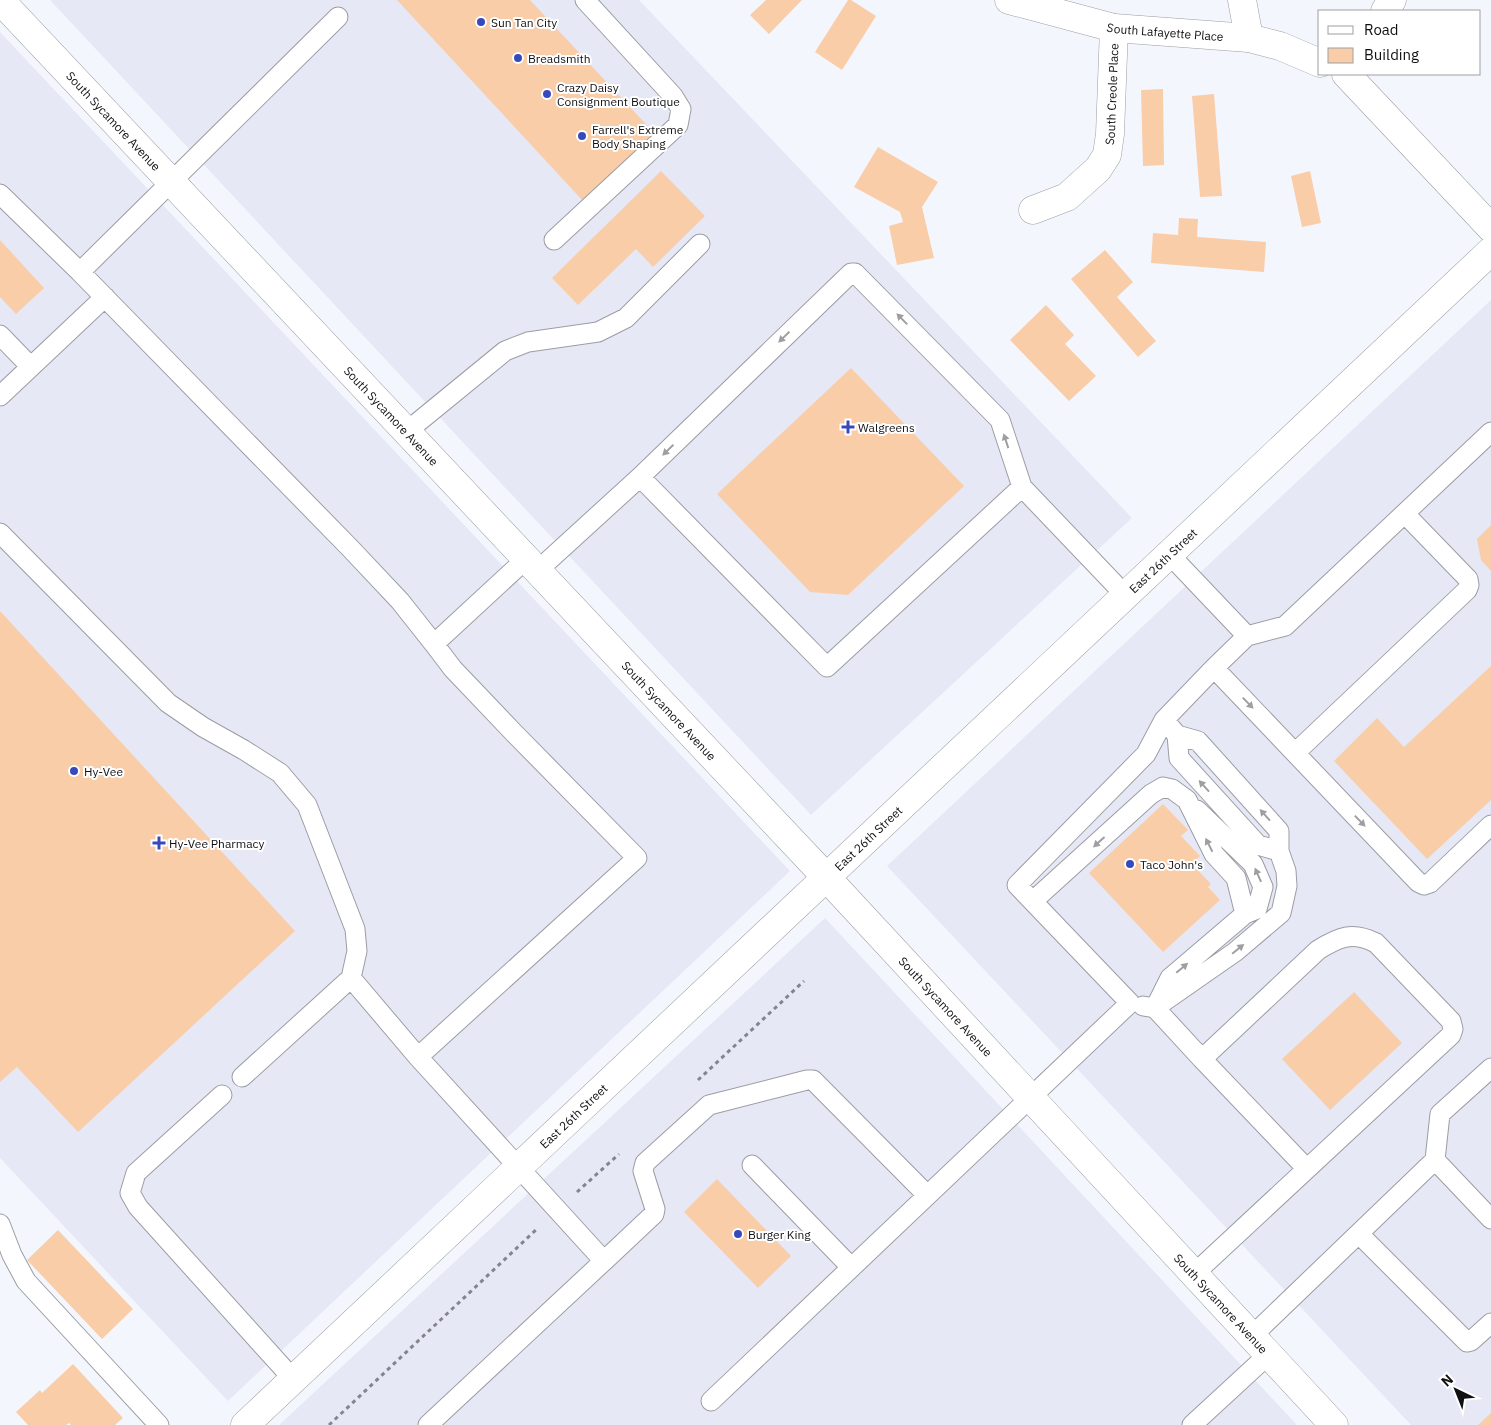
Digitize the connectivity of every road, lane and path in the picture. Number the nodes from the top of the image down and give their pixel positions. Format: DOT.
graph roads {
  1 [pos="585,0"];
  2 [pos="1009,0"];
  3 [pos="1242,0"];
  4 [pos="3,1"];
  5 [pos="338,17"];
  6 [pos="1114,28"];
  7 [pos="1249,38"];
  8 [pos="1318,62"];
  9 [pos="1348,75"];
  10 [pos="170,182"];
  11 [pos="0,194"];
  12 [pos="1033,210"];
  13 [pos="1491,228"];
  14 [pos="554,240"];
  15 [pos="700,244"];
  16 [pos="1491,251"];
  17 [pos="80,272"];
  18 [pos="105,297"];
  19 [pos="0,334"];
  20 [pos="31,366"];
  21 [pos="0,396"];
  22 [pos="406,432"];
  23 [pos="1491,432"];
  24 [pos="640,478"];
  25 [pos="1022,487"];
  26 [pos="1405,514"];
  27 [pos="0,532"];
  28 [pos="1169,554"];
  29 [pos="532,565"];
  30 [pos="1126,596"];
  31 [pos="1248,636"];
  32 [pos="434,644"];
  33 [pos="1214,668"];
  34 [pos="1164,720"];
  35 [pos="1177,734"];
  36 [pos="1295,753"];
  37 [pos="1491,825"];
  38 [pos="1279,852"];
  39 [pos="826,877"];
  40 [pos="1033,902"];
  41 [pos="351,978"];
  42 [pos="1130,1003"];
  43 [pos="1155,1008"];
  44 [pos="418,1057"];
  45 [pos="1202,1059"];
  46 [pos="1491,1068"];
  47 [pos="242,1077"];
  48 [pos="222,1095"];
  49 [pos="1030,1097"];
  50 [pos="1435,1160"];
  51 [pos="752,1165"];
  52 [pos="519,1166"];
  53 [pos="1307,1169"];
  54 [pos="927,1195"];
  55 [pos="1491,1219"];
  56 [pos="0,1224"];
  57 [pos="1359,1234"];
  58 [pos="604,1261"];
  59 [pos="851,1267"];
  60 [pos="1194,1274"];
  61 [pos="1491,1323"];
  62 [pos="1260,1345"];
  63 [pos="293,1379"];
  64 [pos="710,1401"];
  65 [pos="159,1425"];
  66 [pos="244,1425"];
  67 [pos="428,1425"];
  68 [pos="1192,1425"];
  69 [pos="1334,1425"];
  1 -- 14 [label="lane"];
  2 -- 6 [label="main road, South Lafayette Place"];
  3 -- 7 [label="main road"];
  4 -- 10 [label="main road, South Sycamore Avenue"];
  5 -- 10 [label="lane"];
  6 -- 7 [label="main road, South Lafayette Place"];
  6 -- 12 [label="main road, South Creole Place"];
  7 -- 8 [label="main road, South Lafayette Place"];
  9 -- 13 [label="main road"];
  10 -- 17 [label="lane"];
  10 -- 22 [label="main road, South Sycamore Avenue"];
  11 -- 17 [label="lane"];
  15 -- 22 [label="lane"];
  16 -- 28 [label="main road, East 26th Street"];
  17 -- 18 [label="lane"];
  18 -- 20 [label="lane"];
  18 -- 32 [label="lane"];
  19 -- 20 [label="lane"];
  20 -- 21 [label="lane"];
  22 -- 29 [label="main road, South Sycamore Avenue"];
  23 -- 26 [label="lane"];
  24 -- 25 [label="lane"];
  25 -- 24 [label="lane, one-way"];
  24 -- 29 [label="lane"];
  25 -- 30 [label="lane"];
  26 -- 31 [label="lane"];
  26 -- 36 [label="lane"];
  27 -- 41 [label="lane"];
  28 -- 30 [label="main road, East 26th Street"];
  28 -- 31 [label="lane"];
  29 -- 32 [label="lane"];
  29 -- 39 [label="main road, South Sycamore Avenue"];
  30 -- 39 [label="main road, East 26th Street"];
  31 -- 33 [label="lane"];
  32 -- 44 [label="lane"];
  33 -- 34 [label="lane"];
  33 -- 36 [label="lane, one-way"];
  34 -- 35 [label="lane"];
  34 -- 40 [label="lane"];
  38 -- 35 [label="lane, one-way"];
  38 -- 35 [label="lane, one-way"];
  36 -- 37 [label="lane, one-way"];
  43 -- 38 [label="lane, one-way"];
  39 -- 49 [label="main road, South Sycamore Avenue"];
  39 -- 52 [label="main road, East 26th Street"];
  40 -- 42 [label="lane"];
  43 -- 40 [label="lane, one-way"];
  41 -- 44 [label="lane"];
  41 -- 47 [label="lane"];
  42 -- 43 [label="lane"];
  42 -- 49 [label="lane"];
  43 -- 45 [label="lane"];
  44 -- 52 [label="lane"];
  45 -- 53 [label="lane"];
  45 -- 53 [label="lane"];
  46 -- 50 [label="lane"];
  48 -- 63 [label="lane"];
  49 -- 54 [label="lane"];
  49 -- 60 [label="main road, South Sycamore Avenue"];
  50 -- 55 [label="lane"];
  50 -- 57 [label="lane"];
  51 -- 59 [label="lane"];
  52 -- 58 [label="lane"];
  52 -- 63 [label="main road, East 26th Street"];
  53 -- 60 [label="lane"];
  54 -- 58 [label="lane"];
  54 -- 59 [label="lane"];
  56 -- 65 [label="lane"];
  57 -- 61 [label="lane"];
  57 -- 62 [label="lane"];
  58 -- 67 [label="lane"];
  59 -- 64 [label="lane"];
  60 -- 62 [label="main road, South Sycamore Avenue"];
  62 -- 68 [label="lane"];
  62 -- 69 [label="main road, South Sycamore Avenue"];
  63 -- 66 [label="main road, East 26th Street"];
}
